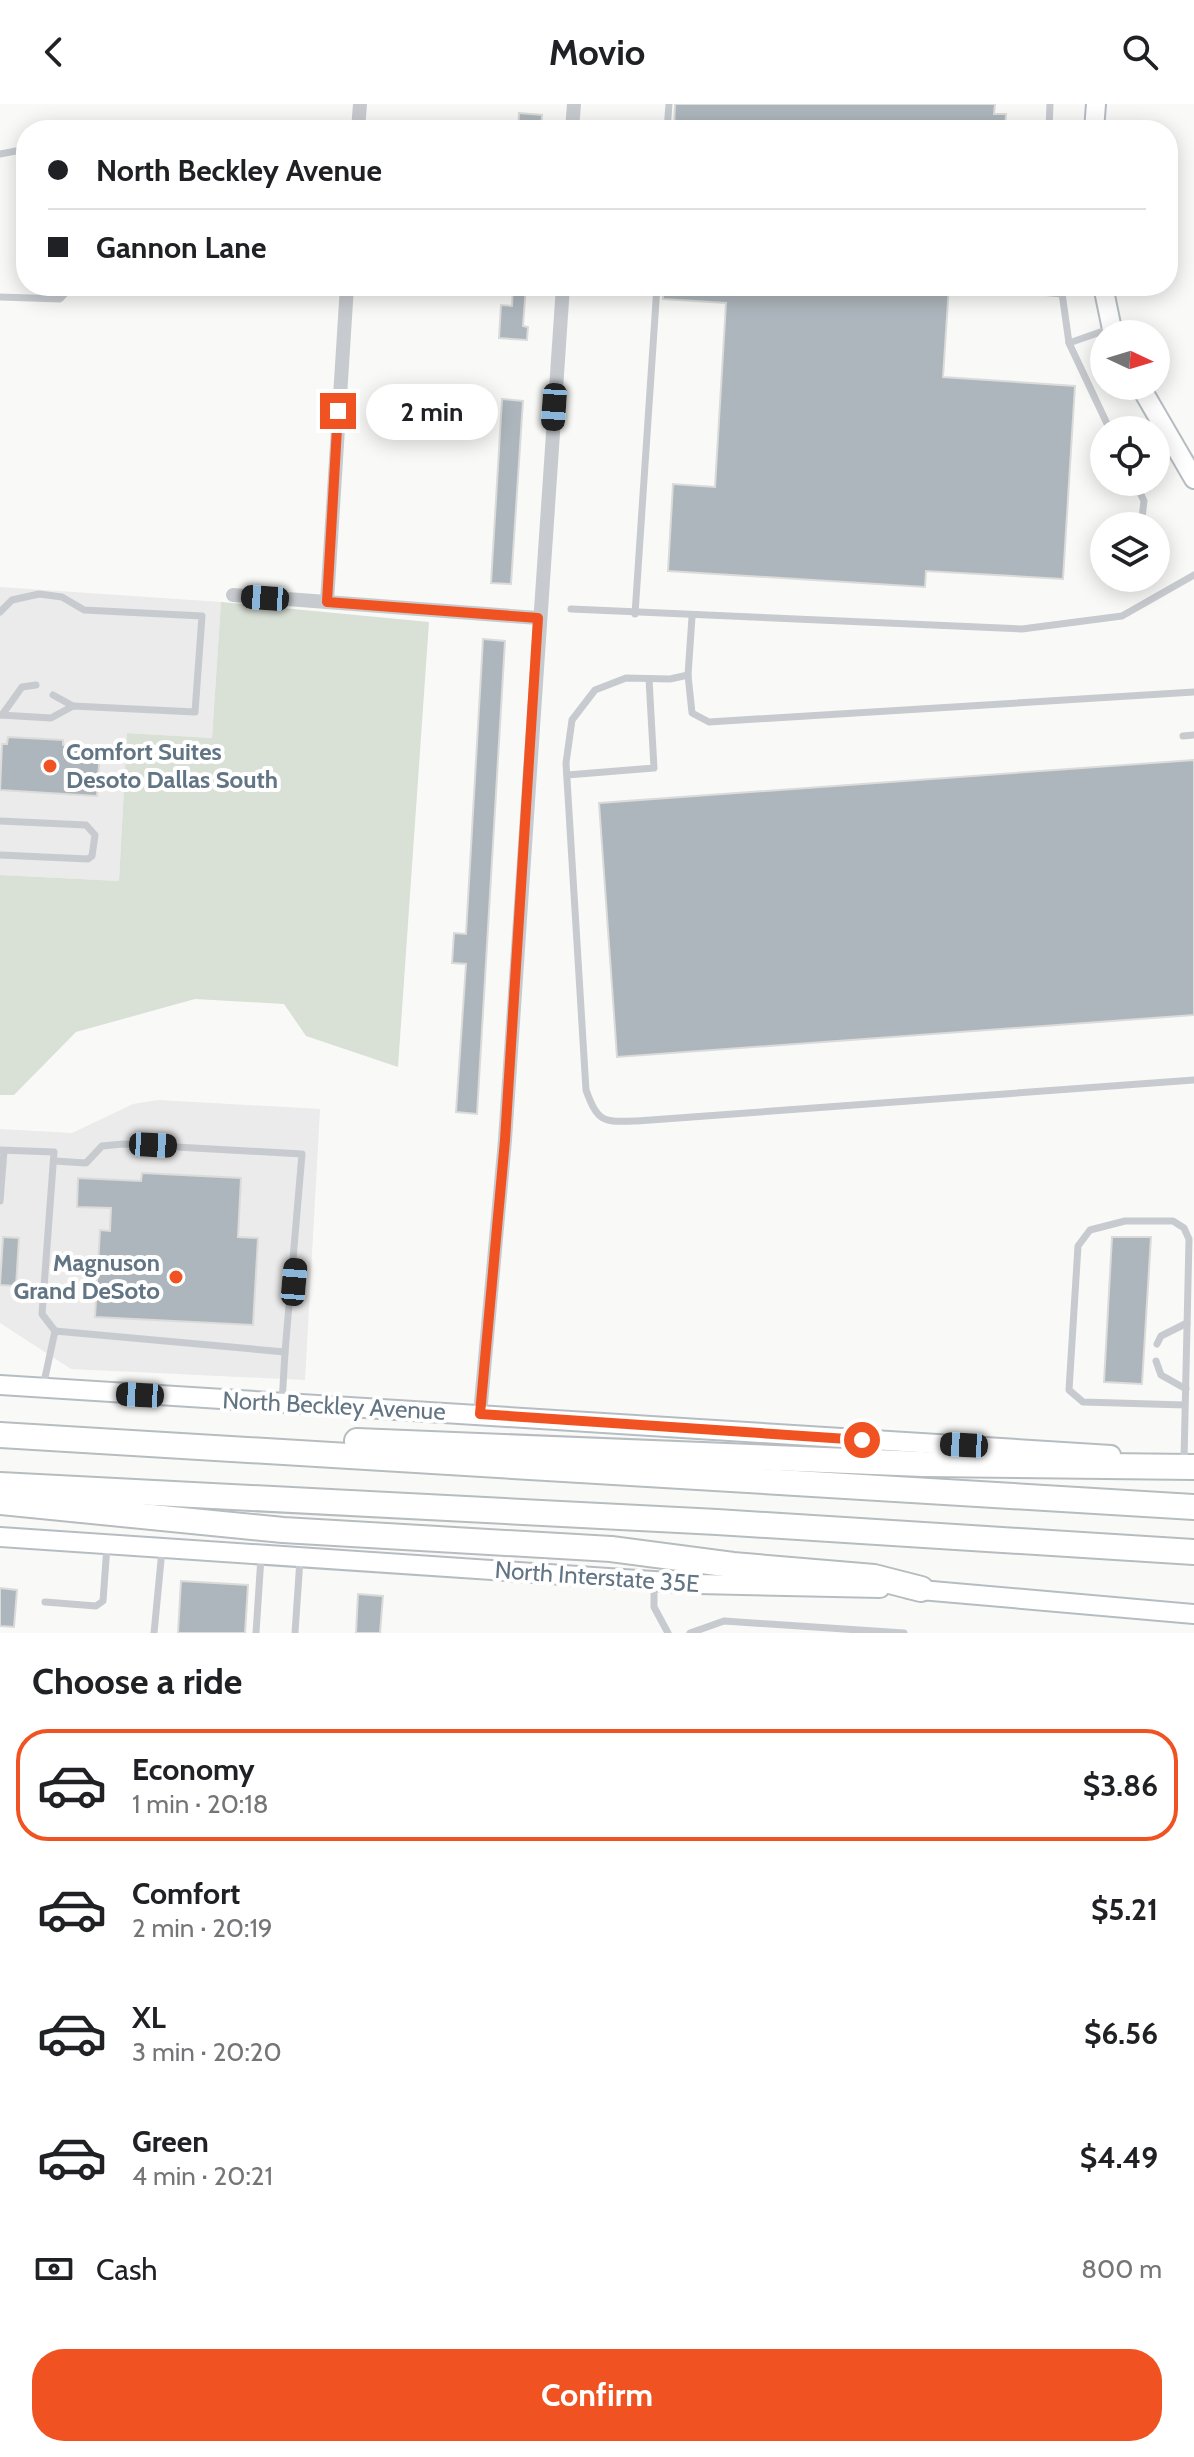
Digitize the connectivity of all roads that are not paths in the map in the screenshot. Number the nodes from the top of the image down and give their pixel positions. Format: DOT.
graph roads {
  1 [pos="63,296"];
  2 [pos="346,296"];
  3 [pos="562,296"];
  4 [pos="656,296"];
  5 [pos="1062,296"];
  6 [pos="1105,296"];
  7 [pos="0,297"];
  8 [pos="1110,320"];
  9 [pos="1090,337"];
  10 [pos="1069,343"];
  11 [pos="1148,400"];
  12 [pos="1103,416"];
  13 [pos="1194,479"];
  14 [pos="1194,575"];
  15 [pos="233,595"];
  16 [pos="327,602"];
  17 [pos="571,609"];
  18 [pos="0,612"];
  19 [pos="635,614"];
  20 [pos="692,617"];
  21 [pos="538,618"];
  22 [pos="688,675"];
  23 [pos="649,679"];
  24 [pos="36,685"];
  25 [pos="1194,692"];
  26 [pos="53,695"];
  27 [pos="73,706"];
  28 [pos="1,715"];
  29 [pos="1194,735"];
  30 [pos="1183,736"];
  31 [pos="567,775"];
  32 [pos="0,821"];
  33 [pos="0,855"];
  34 [pos="1194,1080"];
  35 [pos="2,1150"];
  36 [pos="54,1156"];
  37 [pos="0,1201"];
  38 [pos="1187,1323"];
  39 [pos="55,1331"];
  40 [pos="1157,1344"];
  41 [pos="285,1352"];
  42 [pos="1156,1361"];
  43 [pos="0,1385"];
  44 [pos="43,1389"];
  45 [pos="1186,1389"];
  46 [pos="282,1403"];
  47 [pos="1185,1405"];
  48 [pos="480,1414"];
  49 [pos="0,1435"];
  50 [pos="62,1439"];
  51 [pos="1191,1462"];
  52 [pos="0,1485"];
  53 [pos="0,1502"];
  54 [pos="1194,1507"];
  55 [pos="0,1537"];
  56 [pos="107,1544"];
  57 [pos="162,1548"];
  58 [pos="1194,1552"];
  59 [pos="261,1555"];
  60 [pos="300,1557"];
  61 [pos="654,1581"];
  62 [pos="921,1589"];
  63 [pos="45,1602"];
  64 [pos="1194,1614"];
  65 [pos="776,1628"];
  66 [pos="154,1633"];
  67 [pos="256,1633"];
  68 [pos="295,1633"];
  69 [pos="668,1633"];
  70 [pos="690,1633"];
  71 [pos="904,1633"];
  1 -- 7 [label="lane"];
  2 -- 16 [label="street"];
  3 -- 21 [label="street"];
  4 -- 19 [label="lane"];
  5 -- 10 [label="lane"];
  6 -- 8 [label="main road"];
  9 -- 10 [label="lane"];
  10 -- 12 [label="lane"];
  11 -- 13 [label="main road"];
  14 -- 20 [label="lane"];
  15 -- 16 [label="street"];
  16 -- 21 [label="street"];
  17 -- 19 [label="lane"];
  18 -- 27 [label="lane"];
  19 -- 20 [label="lane"];
  20 -- 22 [label="lane"];
  21 -- 48 [label="street"];
  22 -- 23 [label="lane"];
  22 -- 25 [label="lane"];
  23 -- 31 [label="lane"];
  23 -- 31 [label="lane"];
  24 -- 28 [label="lane"];
  26 -- 27 [label="lane"];
  27 -- 28 [label="lane"];
  29 -- 30 [label="lane"];
  31 -- 34 [label="lane"];
  32 -- 33 [label="lane"];
  35 -- 36 [label="lane"];
  35 -- 37 [label="lane"];
  36 -- 39 [label="lane"];
  36 -- 41 [label="lane"];
  38 -- 40 [label="lane"];
  38 -- 45 [label="lane"];
  38 -- 47 [label="lane"];
  39 -- 41 [label="lane"];
  39 -- 44 [label="lane"];
  41 -- 46 [label="lane"];
  42 -- 45 [label="lane"];
  43 -- 44 [label="main road, North Beckley Avenue"];
  44 -- 46 [label="main road, North Beckley Avenue"];
  45 -- 47 [label="lane"];
  46 -- 48 [label="main road, North Beckley Avenue"];
  47 -- 51 [label="lane"];
  48 -- 51 [label="main road, North Beckley Avenue"];
  49 -- 50 [label="highway"];
  50 -- 51 [label="highway"];
  50 -- 54 [label="highway"];
  52 -- 58 [label="highway"];
  53 -- 62 [label="highway"];
  55 -- 56 [label="main road, North Interstate 35E"];
  56 -- 57 [label="main road, North Interstate 35E"];
  56 -- 63 [label="lane"];
  57 -- 59 [label="main road, North Interstate 35E"];
  57 -- 66 [label="lane"];
  59 -- 60 [label="main road, North Interstate 35E"];
  59 -- 67 [label="lane"];
  60 -- 61 [label="main road, North Interstate 35E"];
  60 -- 68 [label="lane"];
  61 -- 62 [label="main road, North Interstate 35E"];
  61 -- 69 [label="lane"];
  62 -- 64 [label="main road, North Interstate 35E"];
  65 -- 70 [label="lane"];
  65 -- 71 [label="lane"];
}
